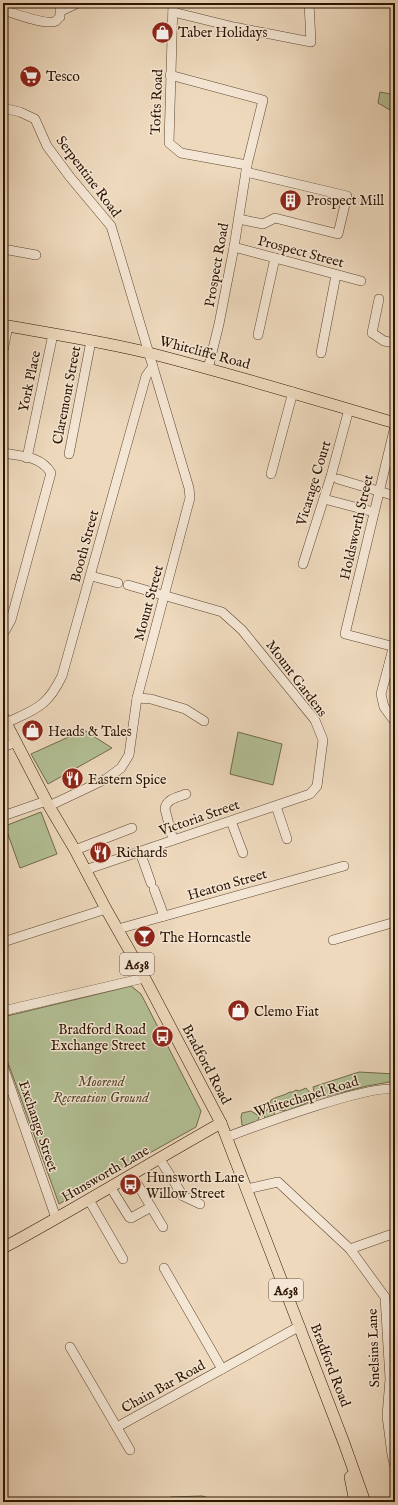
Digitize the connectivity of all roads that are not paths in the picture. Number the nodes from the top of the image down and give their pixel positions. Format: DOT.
graph roads {
  1 [pos="78,3"];
  2 [pos="309,3"];
  3 [pos="60,7"];
  4 [pos="173,8"];
  5 [pos="3,10"];
  6 [pos="170,75"];
  7 [pos="3,108"];
  8 [pos="247,168"];
  9 [pos="239,219"];
  10 [pos="234,247"];
  11 [pos="3,249"];
  12 [pos="36,255"];
  13 [pos="275,258"];
  14 [pos="336,275"];
  15 [pos="361,281"];
  16 [pos="379,298"];
  17 [pos="6,326"];
  18 [pos="53,334"];
  19 [pos="258,335"];
  20 [pos="92,341"];
  21 [pos="395,343"];
  22 [pos="3,351"];
  23 [pos="149,353"];
  24 [pos="321,353"];
  25 [pos="153,366"];
  26 [pos="208,369"];
  27 [pos="293,392"];
  28 [pos="349,409"];
  29 [pos="395,422"];
  30 [pos="395,426"];
  31 [pos="3,453"];
  32 [pos="69,454"];
  33 [pos="27,458"];
  34 [pos="271,474"];
  35 [pos="338,479"];
  36 [pos="379,491"];
  37 [pos="395,496"];
  38 [pos="324,499"];
  39 [pos="374,512"];
  40 [pos="303,564"];
  41 [pos="91,576"];
  42 [pos="118,583"];
  43 [pos="128,585"];
  44 [pos="164,596"];
  45 [pos="3,634"];
  46 [pos="395,645"];
  47 [pos="137,698"];
  48 [pos="5,720"];
  49 [pos="204,720"];
  50 [pos="395,722"];
  51 [pos="16,742"];
  52 [pos="3,748"];
  53 [pos="186,794"];
  54 [pos="48,804"];
  55 [pos="276,806"];
  56 [pos="3,816"];
  57 [pos="231,821"];
  58 [pos="132,828"];
  59 [pos="287,839"];
  60 [pos="173,840"];
  61 [pos="75,850"];
  62 [pos="140,852"];
  63 [pos="243,854"];
  64 [pos="344,866"];
  65 [pos="85,870"];
  66 [pos="106,909"];
  67 [pos="164,916"];
  68 [pos="395,922"];
  69 [pos="118,929"];
  70 [pos="333,940"];
  71 [pos="3,942"];
  72 [pos="144,978"];
  73 [pos="3,1011"];
  74 [pos="3,1066"];
  75 [pos="395,1090"];
  76 [pos="221,1123"];
  77 [pos="227,1137"];
  78 [pos="159,1158"];
  79 [pos="132,1174"];
  80 [pos="111,1188"];
  81 [pos="247,1188"];
  82 [pos="89,1200"];
  83 [pos="200,1204"];
  84 [pos="151,1207"];
  85 [pos="56,1218"];
  86 [pos="162,1227"];
  87 [pos="395,1232"];
  88 [pos="3,1248"];
  89 [pos="350,1249"];
  90 [pos="123,1259"];
  91 [pos="164,1268"];
  92 [pos="300,1326"];
  93 [pos="70,1347"];
  94 [pos="222,1369"];
  95 [pos="117,1428"];
  96 [pos="344,1443"];
  97 [pos="130,1450"];
  98 [pos="395,1467"];
  99 [pos="355,1502"];
  100 [pos="365,1502"];
  1 -- 3 [label="street"];
  2 -- 4 [label="street"];
  3 -- 5 [label="street"];
  4 -- 6 [label="street, Tofts Road"];
  6 -- 8 [label="street, Tofts Road"];
  6 -- 8 [label="street, Prospect Road"];
  7 -- 23 [label="street, Serpentine Road"];
  8 -- 9 [label="street, Prospect Road"];
  8 -- 9 [label="street"];
  9 -- 10 [label="street, Prospect Road"];
  10 -- 13 [label="street, Prospect Street"];
  10 -- 26 [label="street, Prospect Road"];
  11 -- 12 [label="street"];
  13 -- 14 [label="street, Prospect Street"];
  13 -- 19 [label="street"];
  14 -- 15 [label="street, Prospect Street"];
  14 -- 24 [label="street"];
  16 -- 21 [label="street"];
  17 -- 18 [label="main road, Whitcliffe Road"];
  17 -- 22 [label="street"];
  18 -- 20 [label="main road, Whitcliffe Road"];
  18 -- 33 [label="street, York Place"];
  20 -- 23 [label="main road, Whitcliffe Road"];
  20 -- 32 [label="street, Claremont Street"];
  23 -- 25 [label="street"];
  23 -- 26 [label="main road, Whitcliffe Road"];
  25 -- 41 [label="street, Booth Street"];
  25 -- 44 [label="street, Mount Street"];
  26 -- 27 [label="main road, Whitcliffe Road"];
  27 -- 28 [label="main road, Whitcliffe Road"];
  27 -- 34 [label="street"];
  28 -- 29 [label="main road, Whitcliffe Road"];
  28 -- 38 [label="street, Vicarage Court"];
  30 -- 36 [label="street, Holdsworth Street"];
  31 -- 33 [label="street"];
  33 -- 45 [label="street"];
  35 -- 36 [label="street"];
  36 -- 37 [label="street"];
  36 -- 39 [label="street, Holdsworth Street"];
  38 -- 39 [label="street"];
  38 -- 40 [label="street, Vicarage Court"];
  39 -- 46 [label="street, Holdsworth Street"];
  41 -- 42 [label="street"];
  41 -- 48 [label="street, Booth Street"];
  43 -- 44 [label="street, Mount Gardens"];
  44 -- 47 [label="street, Mount Street"];
  44 -- 55 [label="street, Mount Gardens"];
  46 -- 50 [label="street"];
  47 -- 49 [label="street"];
  47 -- 54 [label="street, Mount Street"];
  48 -- 51 [label="main road, Bradford Road / A638"];
  51 -- 52 [label="street"];
  51 -- 54 [label="main road, Bradford Road / A638"];
  53 -- 60 [label="street"];
  54 -- 56 [label="street, Mount Street"];
  54 -- 61 [label="main road, Bradford Road / A638"];
  55 -- 57 [label="street, Victoria Street"];
  55 -- 59 [label="street"];
  57 -- 60 [label="street, Victoria Street"];
  57 -- 63 [label="street"];
  58 -- 61 [label="street"];
  60 -- 62 [label="street, Victoria Street"];
  61 -- 65 [label="main road, Bradford Road / A638"];
  62 -- 65 [label="street, Victoria Street"];
  62 -- 67 [label="street"];
  64 -- 67 [label="street, Heaton Street"];
  65 -- 66 [label="main road, Bradford Road / A638"];
  66 -- 69 [label="main road, Bradford Road / A638"];
  66 -- 71 [label="street"];
  67 -- 69 [label="street, Heaton Street"];
  68 -- 70 [label="street"];
  69 -- 72 [label="main road, Bradford Road / A638"];
  72 -- 73 [label="street"];
  72 -- 76 [label="main road, Bradford Road / A638"];
  74 -- 85 [label="street, Exchange Street"];
  75 -- 77 [label="street, Whitechapel Road"];
  76 -- 77 [label="main road, Bradford Road / A638"];
  76 -- 78 [label="main road, Hunsworth Lane"];
  77 -- 81 [label="main road, Bradford Road / A638"];
  78 -- 79 [label="main road, Hunsworth Lane"];
  78 -- 83 [label="street"];
  79 -- 80 [label="main road, Hunsworth Lane"];
  79 -- 84 [label="street"];
  80 -- 82 [label="main road, Hunsworth Lane"];
  80 -- 84 [label="street"];
  81 -- 89 [label="street, Snelsins Lane"];
  81 -- 92 [label="main road, Bradford Road / A638"];
  82 -- 85 [label="main road, Hunsworth Lane"];
  82 -- 90 [label="street"];
  84 -- 86 [label="street"];
  85 -- 88 [label="main road, Hunsworth Lane"];
  87 -- 89 [label="street"];
  89 -- 98 [label="street, Snelsins Lane"];
  91 -- 94 [label="street, Chain Bar Road"];
  92 -- 94 [label="street, Chain Bar Road"];
  92 -- 96 [label="main road, Bradford Road / A638"];
  93 -- 95 [label="street, Chain Bar Road"];
  94 -- 95 [label="street, Chain Bar Road"];
  95 -- 97 [label="street, Chain Bar Road"];
  96 -- 99 [label="main road, Bradford Road / A638"];
  96 -- 100 [label="main road, Bradford Road"];
}
